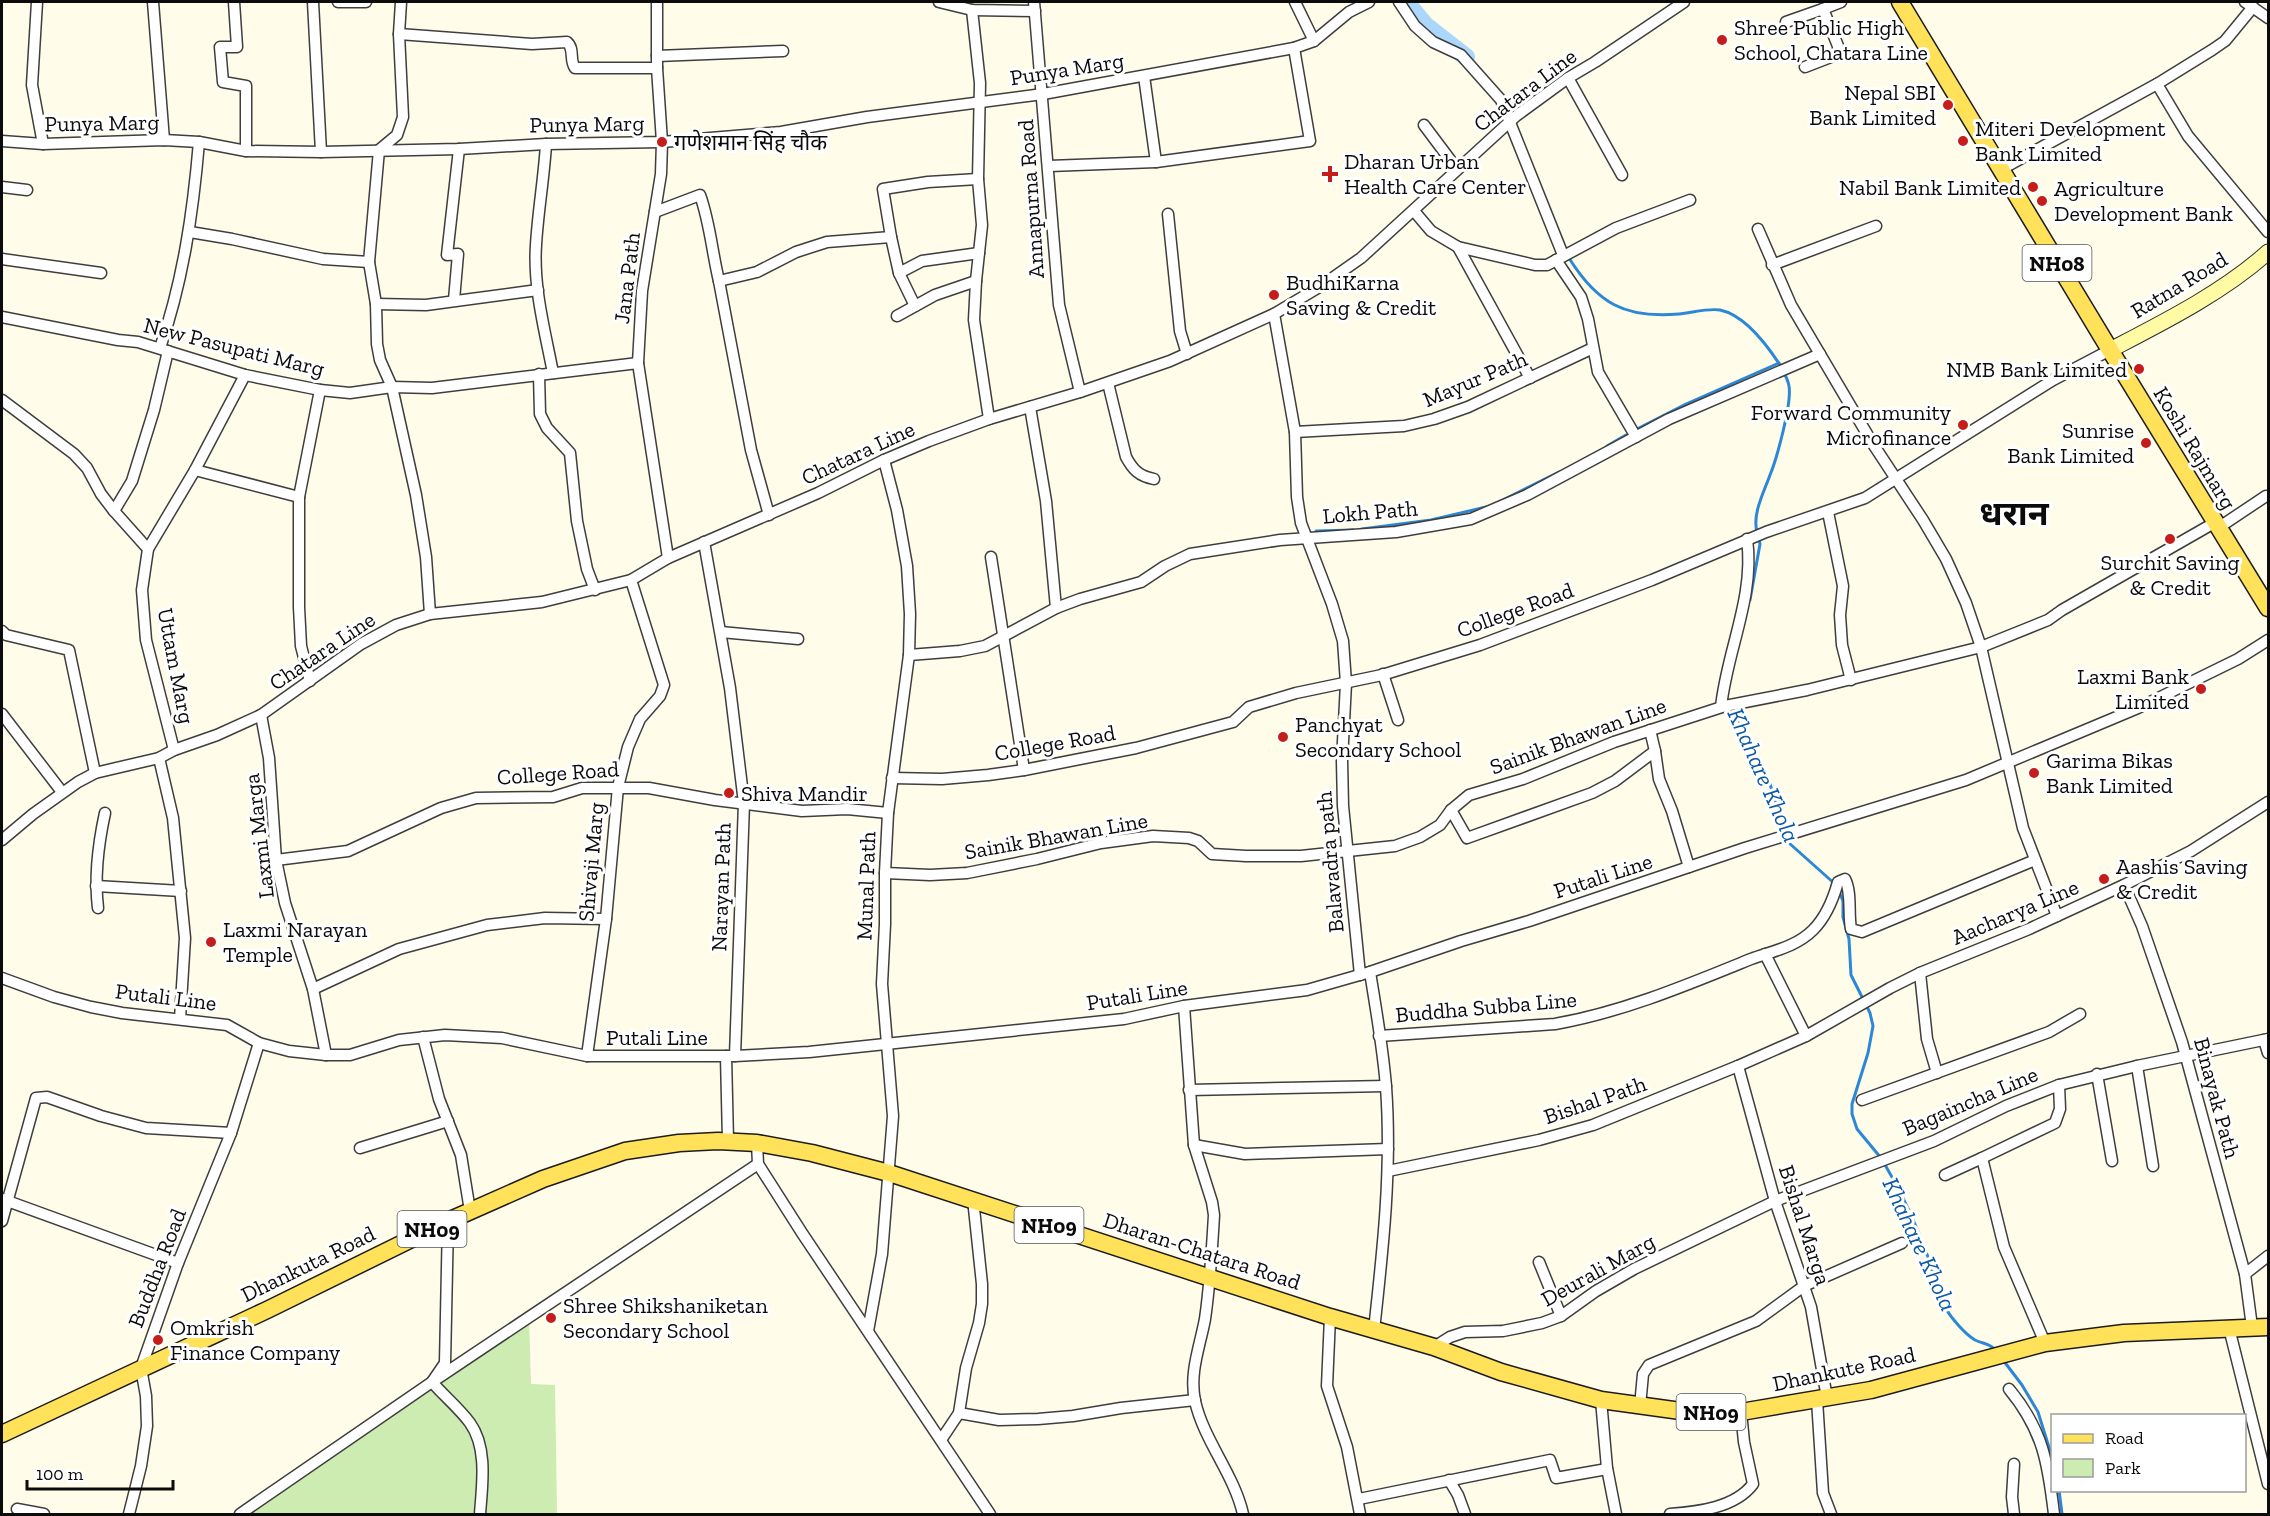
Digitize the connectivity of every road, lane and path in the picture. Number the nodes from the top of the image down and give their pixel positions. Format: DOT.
graph roads {
  1 [pos="37,2"];
  2 [pos="153,2"];
  3 [pos="234,2"];
  4 [pos="313,2"];
  5 [pos="338,2"];
  6 [pos="366,2"];
  7 [pos="401,2"];
  8 [pos="657,2"];
  9 [pos="939,2"];
  10 [pos="1295,2"];
  11 [pos="1369,2"];
  12 [pos="1399,2"];
  13 [pos="1684,2"];
  14 [pos="1900,2"];
  15 [pos="1836,3"];
  16 [pos="2249,4"];
  17 [pos="1034,6"];
  18 [pos="1823,9"];
  19 [pos="972,10"];
  20 [pos="2268,18"];
  21 [pos="1786,22"];
  22 [pos="399,34"];
  23 [pos="1314,41"];
  24 [pos="1294,48"];
  25 [pos="783,51"];
  26 [pos="657,56"];
  27 [pos="1805,67"];
  28 [pos="657,68"];
  29 [pos="1144,76"];
  30 [pos="1568,78"];
  31 [pos="2157,84"];
  32 [pos="1043,94"];
  33 [pos="979,103"];
  34 [pos="1513,119"];
  35 [pos="1424,125"];
  36 [pos="2,141"];
  37 [pos="165,141"];
  38 [pos="199,142"];
  39 [pos="662,142"];
  40 [pos="43,144"];
  41 [pos="546,144"];
  42 [pos="459,149"];
  43 [pos="379,150"];
  44 [pos="246,151"];
  45 [pos="321,152"];
  46 [pos="1156,162"];
  47 [pos="1049,166"];
  48 [pos="1457,170"];
  49 [pos="2000,170"];
  50 [pos="1623,175"];
  51 [pos="978,179"];
  52 [pos="2,187"];
  53 [pos="27,190"];
  54 [pos="1690,200"];
  55 [pos="1413,211"];
  56 [pos="655,212"];
  57 [pos="1168,214"];
  58 [pos="1876,226"];
  59 [pos="1758,229"];
  60 [pos="190,232"];
  61 [pos="2268,232"];
  62 [pos="891,237"];
  63 [pos="1458,247"];
  64 [pos="2268,252"];
  65 [pos="979,253"];
  66 [pos="1564,255"];
  67 [pos="2,259"];
  68 [pos="369,262"];
  69 [pos="1773,265"];
  70 [pos="101,273"];
  71 [pos="899,273"];
  72 [pos="719,281"];
  73 [pos="976,281"];
  74 [pos="538,290"];
  75 [pos="454,300"];
  76 [pos="376,304"];
  77 [pos="915,306"];
  78 [pos="1274,314"];
  79 [pos="897,316"];
  80 [pos="2,317"];
  81 [pos="1593,348"];
  82 [pos="164,350"];
  83 [pos="2110,350"];
  84 [pos="1187,354"];
  85 [pos="1821,354"];
  86 [pos="638,363"];
  87 [pos="553,373"];
  88 [pos="539,374"];
  89 [pos="245,375"];
  90 [pos="1530,378"];
  91 [pos="1108,383"];
  92 [pos="392,387"];
  93 [pos="320,390"];
  94 [pos="1080,392"];
  95 [pos="2,400"];
  96 [pos="1030,407"];
  97 [pos="989,419"];
  98 [pos="1295,432"];
  99 [pos="1636,437"];
  100 [pos="884,460"];
  101 [pos="195,470"];
  102 [pos="1154,479"];
  103 [pos="1898,479"];
  104 [pos="2268,495"];
  105 [pos="299,497"];
  106 [pos="114,511"];
  107 [pos="1828,512"];
  108 [pos="769,515"];
  109 [pos="2216,526"];
  110 [pos="1305,538"];
  111 [pos="1748,539"];
  112 [pos="704,542"];
  113 [pos="148,549"];
  114 [pos="991,557"];
  115 [pos="668,558"];
  116 [pos="631,580"];
  117 [pos="595,590"];
  118 [pos="2268,606"];
  119 [pos="1056,608"];
  120 [pos="430,614"];
  121 [pos="2,631"];
  122 [pos="721,633"];
  123 [pos="1004,637"];
  124 [pos="798,639"];
  125 [pos="2268,640"];
  126 [pos="1981,647"];
  127 [pos="909,655"];
  128 [pos="1383,674"];
  129 [pos="1851,680"];
  130 [pos="310,681"];
  131 [pos="1346,683"];
  132 [pos="1727,705"];
  133 [pos="2,714"];
  134 [pos="261,716"];
  135 [pos="1398,720"];
  136 [pos="1650,730"];
  137 [pos="174,750"];
  138 [pos="1655,751"];
  139 [pos="159,758"];
  140 [pos="2009,763"];
  141 [pos="1024,770"];
  142 [pos="96,773"];
  143 [pos="892,778"];
  144 [pos="618,787"];
  145 [pos="62,792"];
  146 [pos="2268,802"];
  147 [pos="744,803"];
  148 [pos="1451,810"];
  149 [pos="105,813"];
  150 [pos="888,813"];
  151 [pos="2,840"];
  152 [pos="1347,851"];
  153 [pos="276,860"];
  154 [pos="2035,860"];
  155 [pos="1689,867"];
  156 [pos="885,873"];
  157 [pos="2124,885"];
  158 [pos="96,886"];
  159 [pos="181,891"];
  160 [pos="98,908"];
  161 [pos="2057,916"];
  162 [pos="606,919"];
  163 [pos="1765,954"];
  164 [pos="1920,973"];
  165 [pos="1365,974"];
  166 [pos="2,978"];
  167 [pos="314,988"];
  168 [pos="1184,1006"];
  169 [pos="2080,1014"];
  170 [pos="180,1019"];
  171 [pos="1379,1036"];
  172 [pos="1806,1036"];
  173 [pos="423,1037"];
  174 [pos="2266,1039"];
  175 [pos="259,1043"];
  176 [pos="887,1044"];
  177 [pos="2268,1053"];
  178 [pos="326,1055"];
  179 [pos="587,1056"];
  180 [pos="730,1056"];
  181 [pos="2186,1056"];
  182 [pos="1738,1066"];
  183 [pos="2137,1066"];
  184 [pos="1937,1072"];
  185 [pos="2097,1074"];
  186 [pos="2059,1084"];
  187 [pos="1386,1086"];
  188 [pos="1189,1090"];
  189 [pos="1862,1100"];
  190 [pos="448,1121"];
  191 [pos="231,1133"];
  192 [pos="728,1141"];
  193 [pos="757,1143"];
  194 [pos="1194,1144"];
  195 [pos="360,1148"];
  196 [pos="1388,1149"];
  197 [pos="1982,1158"];
  198 [pos="2112,1161"];
  199 [pos="759,1164"];
  200 [pos="2153,1166"];
  201 [pos="1388,1171"];
  202 [pos="889,1173"];
  203 [pos="1946,1175"];
  204 [pos="973,1199"];
  205 [pos="4,1200"];
  206 [pos="1775,1201"];
  207 [pos="470,1211"];
  208 [pos="2,1221"];
  209 [pos="448,1221"];
  210 [pos="1902,1243"];
  211 [pos="2268,1256"];
  212 [pos="1539,1262"];
  213 [pos="178,1263"];
  214 [pos="2245,1274"];
  215 [pos="1210,1276"];
  216 [pos="1804,1286"];
  217 [pos="1560,1316"];
  218 [pos="1330,1317"];
  219 [pos="2260,1327"];
  220 [pos="2229,1328"];
  221 [pos="1374,1330"];
  222 [pos="868,1331"];
  223 [pos="2045,1343"];
  224 [pos="1434,1347"];
  225 [pos="141,1368"];
  226 [pos="432,1382"];
  227 [pos="2009,1389"];
  228 [pos="1822,1399"];
  229 [pos="1195,1400"];
  230 [pos="1601,1400"];
  231 [pos="1640,1406"];
  232 [pos="1742,1412"];
  233 [pos="959,1413"];
  234 [pos="2,1434"];
  235 [pos="941,1440"];
  236 [pos="2014,1464"];
  237 [pos="1607,1469"];
  238 [pos="1449,1480"];
  239 [pos="2268,1484"];
  240 [pos="1359,1499"];
  241 [pos="17,1509"];
  242 [pos="44,1515"];
  243 [pos="129,1515"];
  244 [pos="240,1515"];
  245 [pos="480,1515"];
  246 [pos="990,1515"];
  247 [pos="1243,1515"];
  248 [pos="1360,1515"];
  249 [pos="1465,1515"];
  250 [pos="1616,1515"];
  251 [pos="1670,1515"];
  252 [pos="1831,1515"];
  253 [pos="2014,1515"];
  254 [pos="2054,1515"];
  1 -- 40 [label="street"];
  2 -- 37 [label="street"];
  3 -- 44 [label="street"];
  4 -- 45 [label="street"];
  5 -- 6 [label="street"];
  7 -- 22 [label="street"];
  8 -- 26 [label="street, Jana Path"];
  9 -- 19 [label="street"];
  10 -- 23 [label="street"];
  11 -- 23 [label="street, Punya Marg"];
  12 -- 34 [label="street"];
  13 -- 30 [label="street, Chatara Line"];
  14 -- 49 [label="main road, Koshi Rajmarg / NH08"];
  15 -- 18 [label="street"];
  16 -- 20 [label="street"];
  16 -- 31 [label="street"];
  17 -- 19 [label="street"];
  17 -- 32 [label="street, Annapurna Road"];
  18 -- 21 [label="street"];
  18 -- 27 [label="street"];
  19 -- 33 [label="street"];
  22 -- 28 [label="street"];
  22 -- 43 [label="street"];
  23 -- 24 [label="street, Punya Marg"];
  24 -- 29 [label="street, Punya Marg"];
  24 -- 46 [label="street"];
  25 -- 26 [label="street"];
  26 -- 28 [label="street, Jana Path"];
  28 -- 39 [label="street, Jana Path"];
  29 -- 32 [label="street, Punya Marg"];
  29 -- 46 [label="street"];
  30 -- 34 [label="street, Chatara Line"];
  30 -- 50 [label="street"];
  31 -- 49 [label="street"];
  31 -- 61 [label="street"];
  32 -- 33 [label="street, Punya Marg"];
  32 -- 47 [label="street, Annapurna Road"];
  33 -- 39 [label="street, Punya Marg"];
  33 -- 51 [label="street"];
  34 -- 48 [label="street, Chatara Line"];
  34 -- 66 [label="street"];
  35 -- 48 [label="street"];
  36 -- 40 [label="street, Punya Marg"];
  37 -- 38 [label="street, Punya Marg"];
  37 -- 40 [label="street, Punya Marg"];
  38 -- 44 [label="street, Punya Marg"];
  38 -- 60 [label="street"];
  39 -- 41 [label="street, Punya Marg"];
  39 -- 56 [label="street, Jana Path"];
  41 -- 42 [label="street, Punya Marg"];
  41 -- 74 [label="street"];
  42 -- 43 [label="street, Punya Marg"];
  42 -- 75 [label="street"];
  43 -- 45 [label="street, Punya Marg"];
  43 -- 68 [label="street"];
  44 -- 45 [label="street, Punya Marg"];
  46 -- 47 [label="street"];
  47 -- 94 [label="street, Annapurna Road"];
  48 -- 55 [label="street, Chatara Line"];
  49 -- 83 [label="main road, Koshi Rajmarg / NH08"];
  51 -- 62 [label="street"];
  51 -- 65 [label="street"];
  52 -- 53 [label="street"];
  54 -- 66 [label="street"];
  55 -- 63 [label="street"];
  55 -- 78 [label="street, Chatara Line"];
  56 -- 72 [label="street"];
  56 -- 86 [label="street, Jana Path"];
  57 -- 84 [label="street"];
  58 -- 69 [label="street"];
  59 -- 69 [label="street"];
  60 -- 68 [label="street"];
  60 -- 82 [label="street"];
  62 -- 71 [label="street"];
  62 -- 72 [label="street"];
  63 -- 66 [label="street"];
  63 -- 90 [label="street"];
  64 -- 83 [label="street, Ratna Road"];
  65 -- 71 [label="street"];
  65 -- 73 [label="street"];
  66 -- 81 [label="street"];
  67 -- 70 [label="street"];
  68 -- 76 [label="street"];
  69 -- 85 [label="street"];
  71 -- 77 [label="street"];
  72 -- 108 [label="street"];
  73 -- 77 [label="street"];
  73 -- 97 [label="street"];
  74 -- 75 [label="street"];
  74 -- 87 [label="street"];
  75 -- 76 [label="street"];
  76 -- 92 [label="street"];
  77 -- 79 [label="street"];
  78 -- 84 [label="street, Chatara Line"];
  78 -- 98 [label="street, Balavadra path"];
  80 -- 82 [label="street, New Pasupati Marg"];
  81 -- 90 [label="street, Mayur Path"];
  81 -- 99 [label="street"];
  82 -- 89 [label="street, New Pasupati Marg"];
  82 -- 106 [label="street"];
  83 -- 103 [label="street, College Road"];
  83 -- 109 [label="main road, Koshi Rajmarg / NH08"];
  84 -- 91 [label="street, Chatara Line"];
  85 -- 99 [label="street, Lokh Path"];
  85 -- 103 [label="street"];
  86 -- 87 [label="street, New Pasupati Marg"];
  86 -- 115 [label="street, Jana Path"];
  87 -- 88 [label="street, New Pasupati Marg"];
  88 -- 92 [label="street, New Pasupati Marg"];
  88 -- 117 [label="street"];
  89 -- 93 [label="street, New Pasupati Marg"];
  89 -- 101 [label="street"];
  90 -- 98 [label="street, Mayur Path"];
  91 -- 94 [label="street, Chatara Line"];
  91 -- 102 [label="street"];
  92 -- 93 [label="street, New Pasupati Marg"];
  92 -- 120 [label="street"];
  93 -- 105 [label="street"];
  94 -- 96 [label="street, Chatara Line"];
  95 -- 106 [label="street"];
  96 -- 97 [label="street, Chatara Line"];
  96 -- 119 [label="street"];
  97 -- 100 [label="street, Chatara Line"];
  98 -- 110 [label="street, Balavadra path"];
  99 -- 110 [label="street, Lokh Path"];
  100 -- 108 [label="street, Chatara Line"];
  100 -- 127 [label="street, Munal Path"];
  101 -- 105 [label="street"];
  101 -- 113 [label="street"];
  103 -- 107 [label="street, College Road"];
  103 -- 126 [label="street"];
  104 -- 109 [label="street, Sainik Bhawan Line"];
  105 -- 130 [label="street"];
  106 -- 113 [label="street"];
  107 -- 111 [label="street, College Road"];
  107 -- 129 [label="street"];
  108 -- 112 [label="street, Chatara Line"];
  109 -- 118 [label="main road, Koshi Rajmarg / NH08"];
  109 -- 126 [label="street, Sainik Bhawan Line"];
  110 -- 119 [label="street, Lokh Path"];
  110 -- 131 [label="street, Balavadra path"];
  111 -- 128 [label="street, College Road"];
  111 -- 132 [label="street"];
  112 -- 115 [label="street, Chatara Line"];
  112 -- 122 [label="street, Narayan Path"];
  113 -- 137 [label="street, Uttam Marg"];
  114 -- 123 [label="street"];
  115 -- 116 [label="street, Chatara Line"];
  116 -- 117 [label="street, Chatara Line"];
  116 -- 144 [label="street, Shivaji Marg"];
  117 -- 120 [label="street, Chatara Line"];
  119 -- 123 [label="street, Lokh Path"];
  120 -- 130 [label="street, Chatara Line"];
  121 -- 142 [label="street"];
  122 -- 124 [label="street"];
  122 -- 147 [label="street, Narayan Path"];
  123 -- 127 [label="street, Lokh Path"];
  123 -- 141 [label="street"];
  125 -- 140 [label="street, Putali Line"];
  126 -- 129 [label="street, Sainik Bhawan Line"];
  126 -- 140 [label="street"];
  127 -- 143 [label="street, Munal Path"];
  128 -- 131 [label="street, College Road"];
  128 -- 135 [label="street"];
  129 -- 132 [label="street, Sainik Bhawan Line"];
  130 -- 134 [label="street, Chatara Line"];
  131 -- 141 [label="street, College Road"];
  131 -- 152 [label="street, Balavadra path"];
  132 -- 136 [label="street, Sainik Bhawan Line"];
  133 -- 145 [label="street"];
  134 -- 137 [label="street, Chatara Line"];
  134 -- 153 [label="street, Laxmi Marga"];
  136 -- 138 [label="street"];
  136 -- 148 [label="street, Sainik Bhawan Line"];
  137 -- 139 [label="street, Chatara Line"];
  138 -- 148 [label="street"];
  138 -- 155 [label="street"];
  139 -- 142 [label="street, Chatara Line"];
  139 -- 159 [label="street"];
  140 -- 154 [label="street"];
  140 -- 155 [label="street, Putali Line"];
  141 -- 143 [label="street, College Road"];
  142 -- 145 [label="street, Chatara Line"];
  143 -- 150 [label="street, Munal Path"];
  144 -- 147 [label="street, College Road"];
  144 -- 153 [label="street, College Road"];
  144 -- 162 [label="street, Shivaji Marg"];
  145 -- 151 [label="street, Chatara Line"];
  146 -- 157 [label="street, Aacharya Line"];
  147 -- 150 [label="street, College Road"];
  147 -- 180 [label="street, Narayan Path"];
  148 -- 152 [label="street, Sainik Bhawan Line"];
  149 -- 158 [label="street"];
  150 -- 156 [label="street, Munal Path"];
  152 -- 156 [label="street, Sainik Bhawan Line"];
  152 -- 165 [label="street, Balavadra path"];
  153 -- 167 [label="street, Laxmi Marga"];
  154 -- 161 [label="street"];
  154 -- 163 [label="street, Buddha Subba Line"];
  155 -- 165 [label="street, Putali Line"];
  156 -- 176 [label="street, Munal Path"];
  157 -- 161 [label="street, Aacharya Line"];
  157 -- 181 [label="street, Binayak Path"];
  158 -- 159 [label="street"];
  158 -- 160 [label="street"];
  159 -- 170 [label="street"];
  161 -- 164 [label="street, Aacharya Line"];
  162 -- 167 [label="street"];
  162 -- 179 [label="street, Shivaji Marg"];
  163 -- 171 [label="street, Buddha Subba Line"];
  163 -- 172 [label="street"];
  164 -- 172 [label="street, Aacharya Line"];
  164 -- 184 [label="street"];
  165 -- 168 [label="street, Putali Line"];
  165 -- 171 [label="street, Balavadra path"];
  166 -- 170 [label="street, Putali Line"];
  167 -- 178 [label="street, Laxmi Marga"];
  168 -- 176 [label="street, Putali Line"];
  168 -- 188 [label="street"];
  169 -- 184 [label="street"];
  170 -- 175 [label="street, Putali Line"];
  171 -- 187 [label="street, Balavadra path"];
  172 -- 182 [label="street, Bishal Path"];
  173 -- 178 [label="street, Putali Line"];
  173 -- 179 [label="street, Putali Line"];
  173 -- 190 [label="street"];
  174 -- 177 [label="street"];
  174 -- 181 [label="street, Bagaincha Line"];
  175 -- 178 [label="street, Putali Line"];
  175 -- 191 [label="street, Buddha Road"];
  176 -- 180 [label="street, Putali Line"];
  176 -- 202 [label="street, Munal Path"];
  179 -- 180 [label="street, Putali Line"];
  180 -- 192 [label="street, Narayan Path"];
  181 -- 183 [label="street, Bagaincha Line"];
  181 -- 214 [label="street, Binayak Path"];
  182 -- 201 [label="street, Bishal Path"];
  182 -- 206 [label="street, Bishal Marga"];
  183 -- 185 [label="street, Bagaincha Line"];
  183 -- 200 [label="street"];
  184 -- 189 [label="street"];
  185 -- 186 [label="street, Bagaincha Line"];
  185 -- 198 [label="street"];
  186 -- 197 [label="street"];
  186 -- 206 [label="street, Bagaincha Line"];
  187 -- 188 [label="street"];
  187 -- 196 [label="street, Balavadra path"];
  188 -- 194 [label="street"];
  190 -- 195 [label="street"];
  190 -- 207 [label="street"];
  191 -- 205 [label="street"];
  191 -- 213 [label="street, Buddha Road"];
  192 -- 193 [label="main road, Dhankuta Road / NH09"];
  192 -- 207 [label="main road, Dhankuta Road / NH09"];
  193 -- 199 [label="street"];
  193 -- 202 [label="main road, Dhankuta Road / NH09"];
  194 -- 196 [label="street"];
  194 -- 215 [label="street"];
  196 -- 201 [label="street, Balavadra path"];
  197 -- 203 [label="street"];
  197 -- 223 [label="street"];
  199 -- 222 [label="street"];
  199 -- 226 [label="street"];
  201 -- 221 [label="street, Balavadra path"];
  202 -- 204 [label="main road, Dharan-Chatara Road / NH09"];
  202 -- 222 [label="street, Munal Path"];
  204 -- 215 [label="main road, Dharan-Chatara Road / NH09"];
  204 -- 233 [label="street"];
  205 -- 208 [label="street"];
  205 -- 213 [label="street"];
  206 -- 216 [label="street, Bishal Marga"];
  206 -- 217 [label="street, Deurali Marg"];
  207 -- 209 [label="main road, Dhankuta Road / NH09"];
  209 -- 225 [label="main road, Dhankuta Road / NH09"];
  209 -- 226 [label="street"];
  210 -- 216 [label="street"];
  211 -- 214 [label="street"];
  212 -- 217 [label="street"];
  213 -- 225 [label="street, Buddha Road"];
  214 -- 219 [label="street, Binayak Path"];
  215 -- 218 [label="main road, Dharan-Chatara Road / NH09"];
  215 -- 229 [label="street"];
  216 -- 228 [label="street, Bishal Marga"];
  216 -- 231 [label="street"];
  217 -- 224 [label="street, Deurali Marg"];
  218 -- 221 [label="main road, Dharan-Chatara Road / NH09"];
  218 -- 240 [label="street"];
  219 -- 220 [label="main road, Dhankute Road / NH09"];
  220 -- 223 [label="main road, Dhankute Road / NH09"];
  220 -- 239 [label="street"];
  221 -- 224 [label="main road, Dharan-Chatara Road / NH09"];
  222 -- 235 [label="street"];
  223 -- 228 [label="main road, Dhankute Road / NH09"];
  224 -- 230 [label="main road, Dhankute Road / NH09"];
  225 -- 234 [label="main road, Dhankuta Road / NH09"];
  225 -- 243 [label="street, Buddha Road"];
  226 -- 244 [label="street"];
  226 -- 245 [label="street"];
  227 -- 254 [label="street"];
  228 -- 232 [label="main road, Dhankute Road / NH09"];
  228 -- 252 [label="street, Bishal Marga"];
  229 -- 233 [label="street"];
  229 -- 247 [label="street"];
  230 -- 231 [label="main road, Dhankute Road / NH09"];
  230 -- 237 [label="street"];
  231 -- 232 [label="main road, Dhankute Road / NH09"];
  232 -- 251 [label="street"];
  233 -- 235 [label="street"];
  235 -- 246 [label="street"];
  236 -- 253 [label="street"];
  237 -- 238 [label="street"];
  237 -- 250 [label="street"];
  238 -- 240 [label="street"];
  238 -- 249 [label="street"];
  240 -- 248 [label="street"];
  241 -- 242 [label="street"];
}
